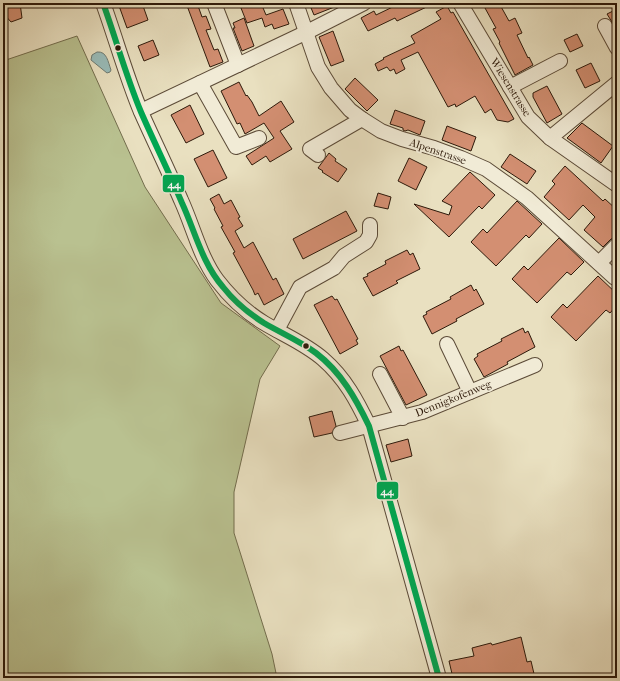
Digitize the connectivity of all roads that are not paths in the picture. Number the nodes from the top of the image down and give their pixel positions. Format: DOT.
graph roads {
  1 [pos="103,3"];
  2 [pos="214,3"];
  3 [pos="296,3"];
  4 [pos="364,3"];
  5 [pos="460,3"];
  6 [pos="605,26"];
  7 [pos="307,32"];
  8 [pos="617,48"];
  9 [pos="560,61"];
  10 [pos="238,65"];
  11 [pos="200,83"];
  12 [pos="617,83"];
  13 [pos="510,87"];
  14 [pos="141,111"];
  15 [pos="362,120"];
  16 [pos="259,138"];
  17 [pos="550,138"];
  18 [pos="318,155"];
  19 [pos="617,185"];
  20 [pos="370,225"];
  21 [pos="617,245"];
  22 [pos="599,263"];
  23 [pos="615,278"];
  24 [pos="277,330"];
  25 [pos="447,344"];
  26 [pos="535,365"];
  27 [pos="380,374"];
  28 [pos="470,392"];
  29 [pos="403,418"];
  30 [pos="369,426"];
  31 [pos="340,433"];
  32 [pos="439,678"];
  1 -- 14 [label="street"];
  2 -- 10 [label="street"];
  3 -- 7 [label="street, Alpenstrasse"];
  4 -- 7 [label="street"];
  5 -- 13 [label="street, Wiesenstrasse"];
  6 -- 8 [label="street"];
  7 -- 10 [label="street"];
  7 -- 15 [label="street, Alpenstrasse"];
  9 -- 13 [label="street"];
  10 -- 11 [label="street"];
  11 -- 14 [label="street"];
  11 -- 16 [label="street"];
  12 -- 17 [label="street"];
  13 -- 17 [label="street, Wiesenstrasse"];
  14 -- 24 [label="street"];
  15 -- 18 [label="street"];
  15 -- 22 [label="street, Alpenstrasse"];
  17 -- 19 [label="street, Wiesenstrasse"];
  20 -- 24 [label="street"];
  21 -- 22 [label="street"];
  22 -- 23 [label="street, Alpenstrasse"];
  24 -- 30 [label="street"];
  25 -- 28 [label="street"];
  26 -- 28 [label="street, Dennigkofenweg"];
  27 -- 29 [label="street"];
  28 -- 29 [label="street, Dennigkofenweg"];
  29 -- 30 [label="street, Dennigkofenweg"];
  30 -- 31 [label="street, Dennigkofenweg"];
  30 -- 32 [label="street"];
}
